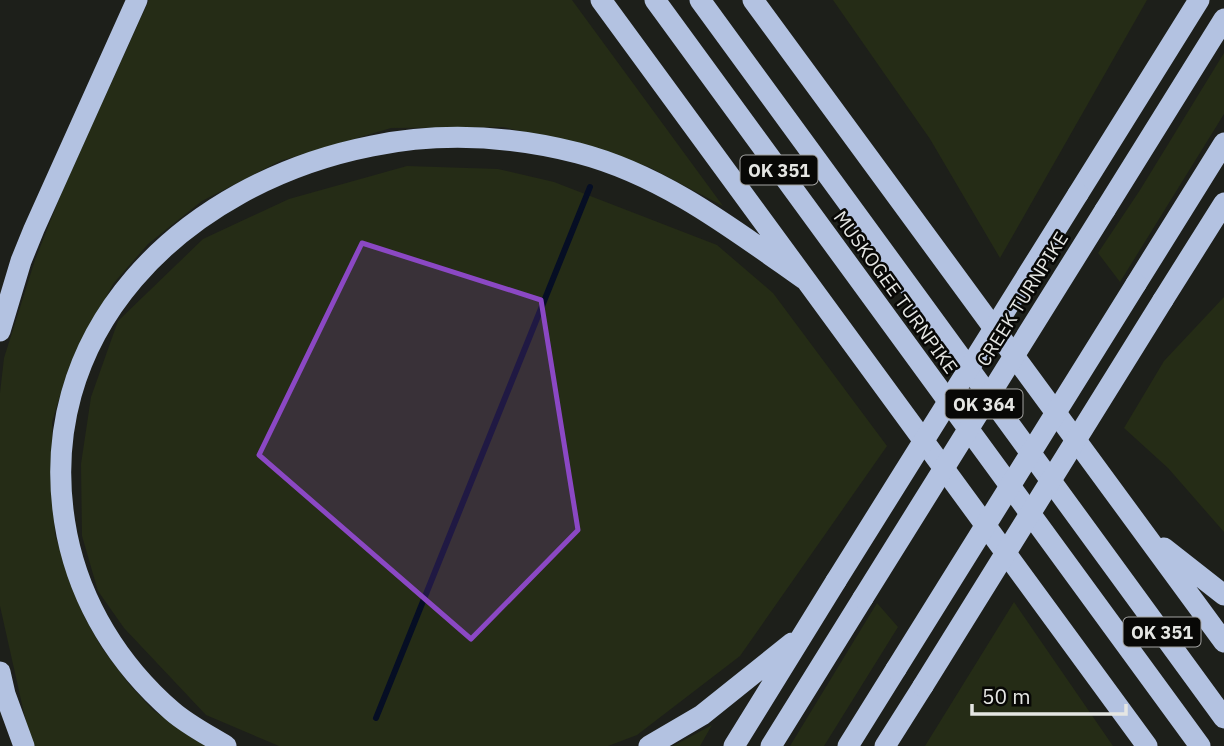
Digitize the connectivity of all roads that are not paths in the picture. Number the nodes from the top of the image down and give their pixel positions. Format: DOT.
graph roads {
  1 [pos="137,0"];
  2 [pos="601,0"];
  3 [pos="655,0"];
  4 [pos="700,0"];
  5 [pos="753,0"];
  6 [pos="1199,0"];
  7 [pos="1224,19"];
  8 [pos="1224,143"];
  9 [pos="1224,203"];
  10 [pos="1224,219"];
  11 [pos="1205,233"];
  12 [pos="804,279"];
  13 [pos="0,331"];
  14 [pos="1146,534"];
  15 [pos="1224,595"];
  16 [pos="804,632"];
  17 [pos="1224,642"];
  18 [pos="0,672"];
  19 [pos="1224,718"];
  20 [pos="24,746"];
  21 [pos="226,746"];
  22 [pos="649,746"];
  23 [pos="734,746"];
  24 [pos="771,746"];
  25 [pos="848,746"];
  26 [pos="886,746"];
  27 [pos="1147,746"];
  28 [pos="1200,746"];
  1 -- 13 [label="highway"];
  2 -- 12 [label="highway"];
  3 -- 28 [label="highway, MUSKOGEE TURNPIKE / OK 351"];
  4 -- 19 [label="highway, MUSKOGEE TURNPIKE / OK 351"];
  5 -- 14 [label="highway"];
  6 -- 16 [label="highway, bridge"];
  7 -- 24 [label="highway, CREEK TURNPIKE / OK 364, bridge"];
  8 -- 25 [label="highway, OK 364, bridge"];
  9 -- 11 [label="highway"];
  10 -- 11 [label="highway"];
  11 -- 26 [label="highway, bridge"];
  12 -- 21 [label="highway"];
  12 -- 27 [label="highway"];
  14 -- 15 [label="highway"];
  14 -- 17 [label="highway"];
  16 -- 22 [label="highway"];
  16 -- 23 [label="highway"];
  18 -- 20 [label="highway"];
}
